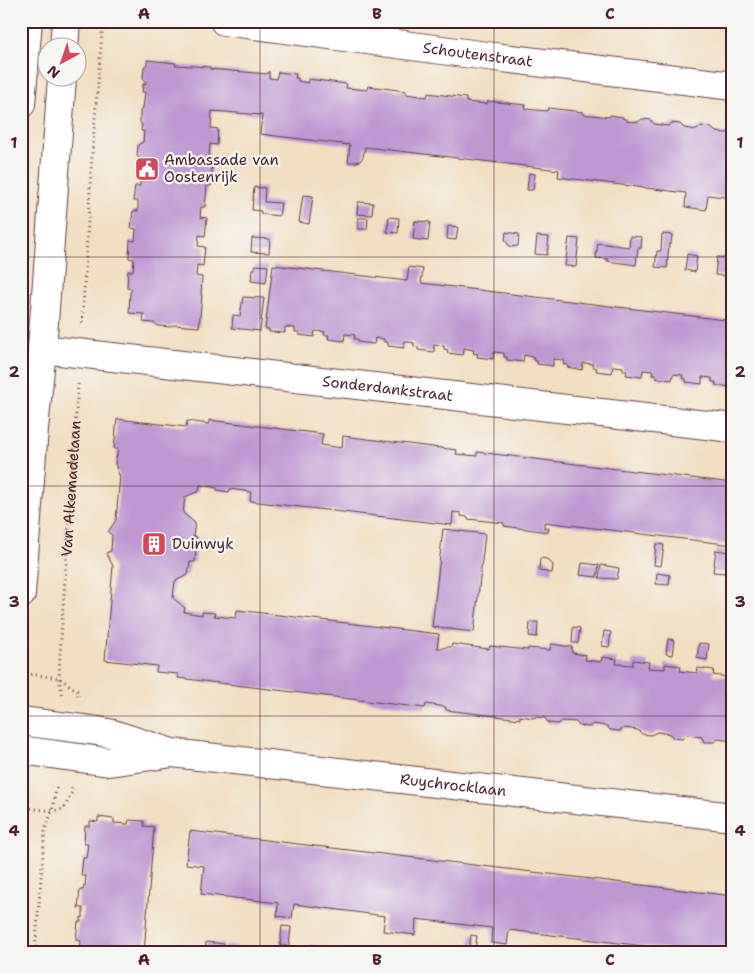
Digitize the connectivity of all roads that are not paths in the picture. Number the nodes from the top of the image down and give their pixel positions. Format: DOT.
graph roads {
  1 [pos="28,21"];
  2 [pos="66,21"];
  3 [pos="224,21"];
  4 [pos="65,38"];
  5 [pos="733,86"];
  6 [pos="61,88"];
  7 [pos="21,104"];
  8 [pos="42,349"];
  9 [pos="733,428"];
  10 [pos="28,429"];
  11 [pos="21,594"];
  12 [pos="21,720"];
  13 [pos="21,750"];
  14 [pos="172,753"];
  15 [pos="733,818"];
  1 -- 7 [label="street"];
  2 -- 4 [label="street"];
  3 -- 5 [label="street, Schoutenstraat"];
  6 -- 8 [label="street"];
  8 -- 9 [label="street, Sonderdankstraat"];
  8 -- 10 [label="street"];
  10 -- 11 [label="street"];
  12 -- 14 [label="street, Ruychrocklaan"];
  13 -- 14 [label="street, Ruychrocklaan"];
  14 -- 15 [label="street, Ruychrocklaan"];
}
